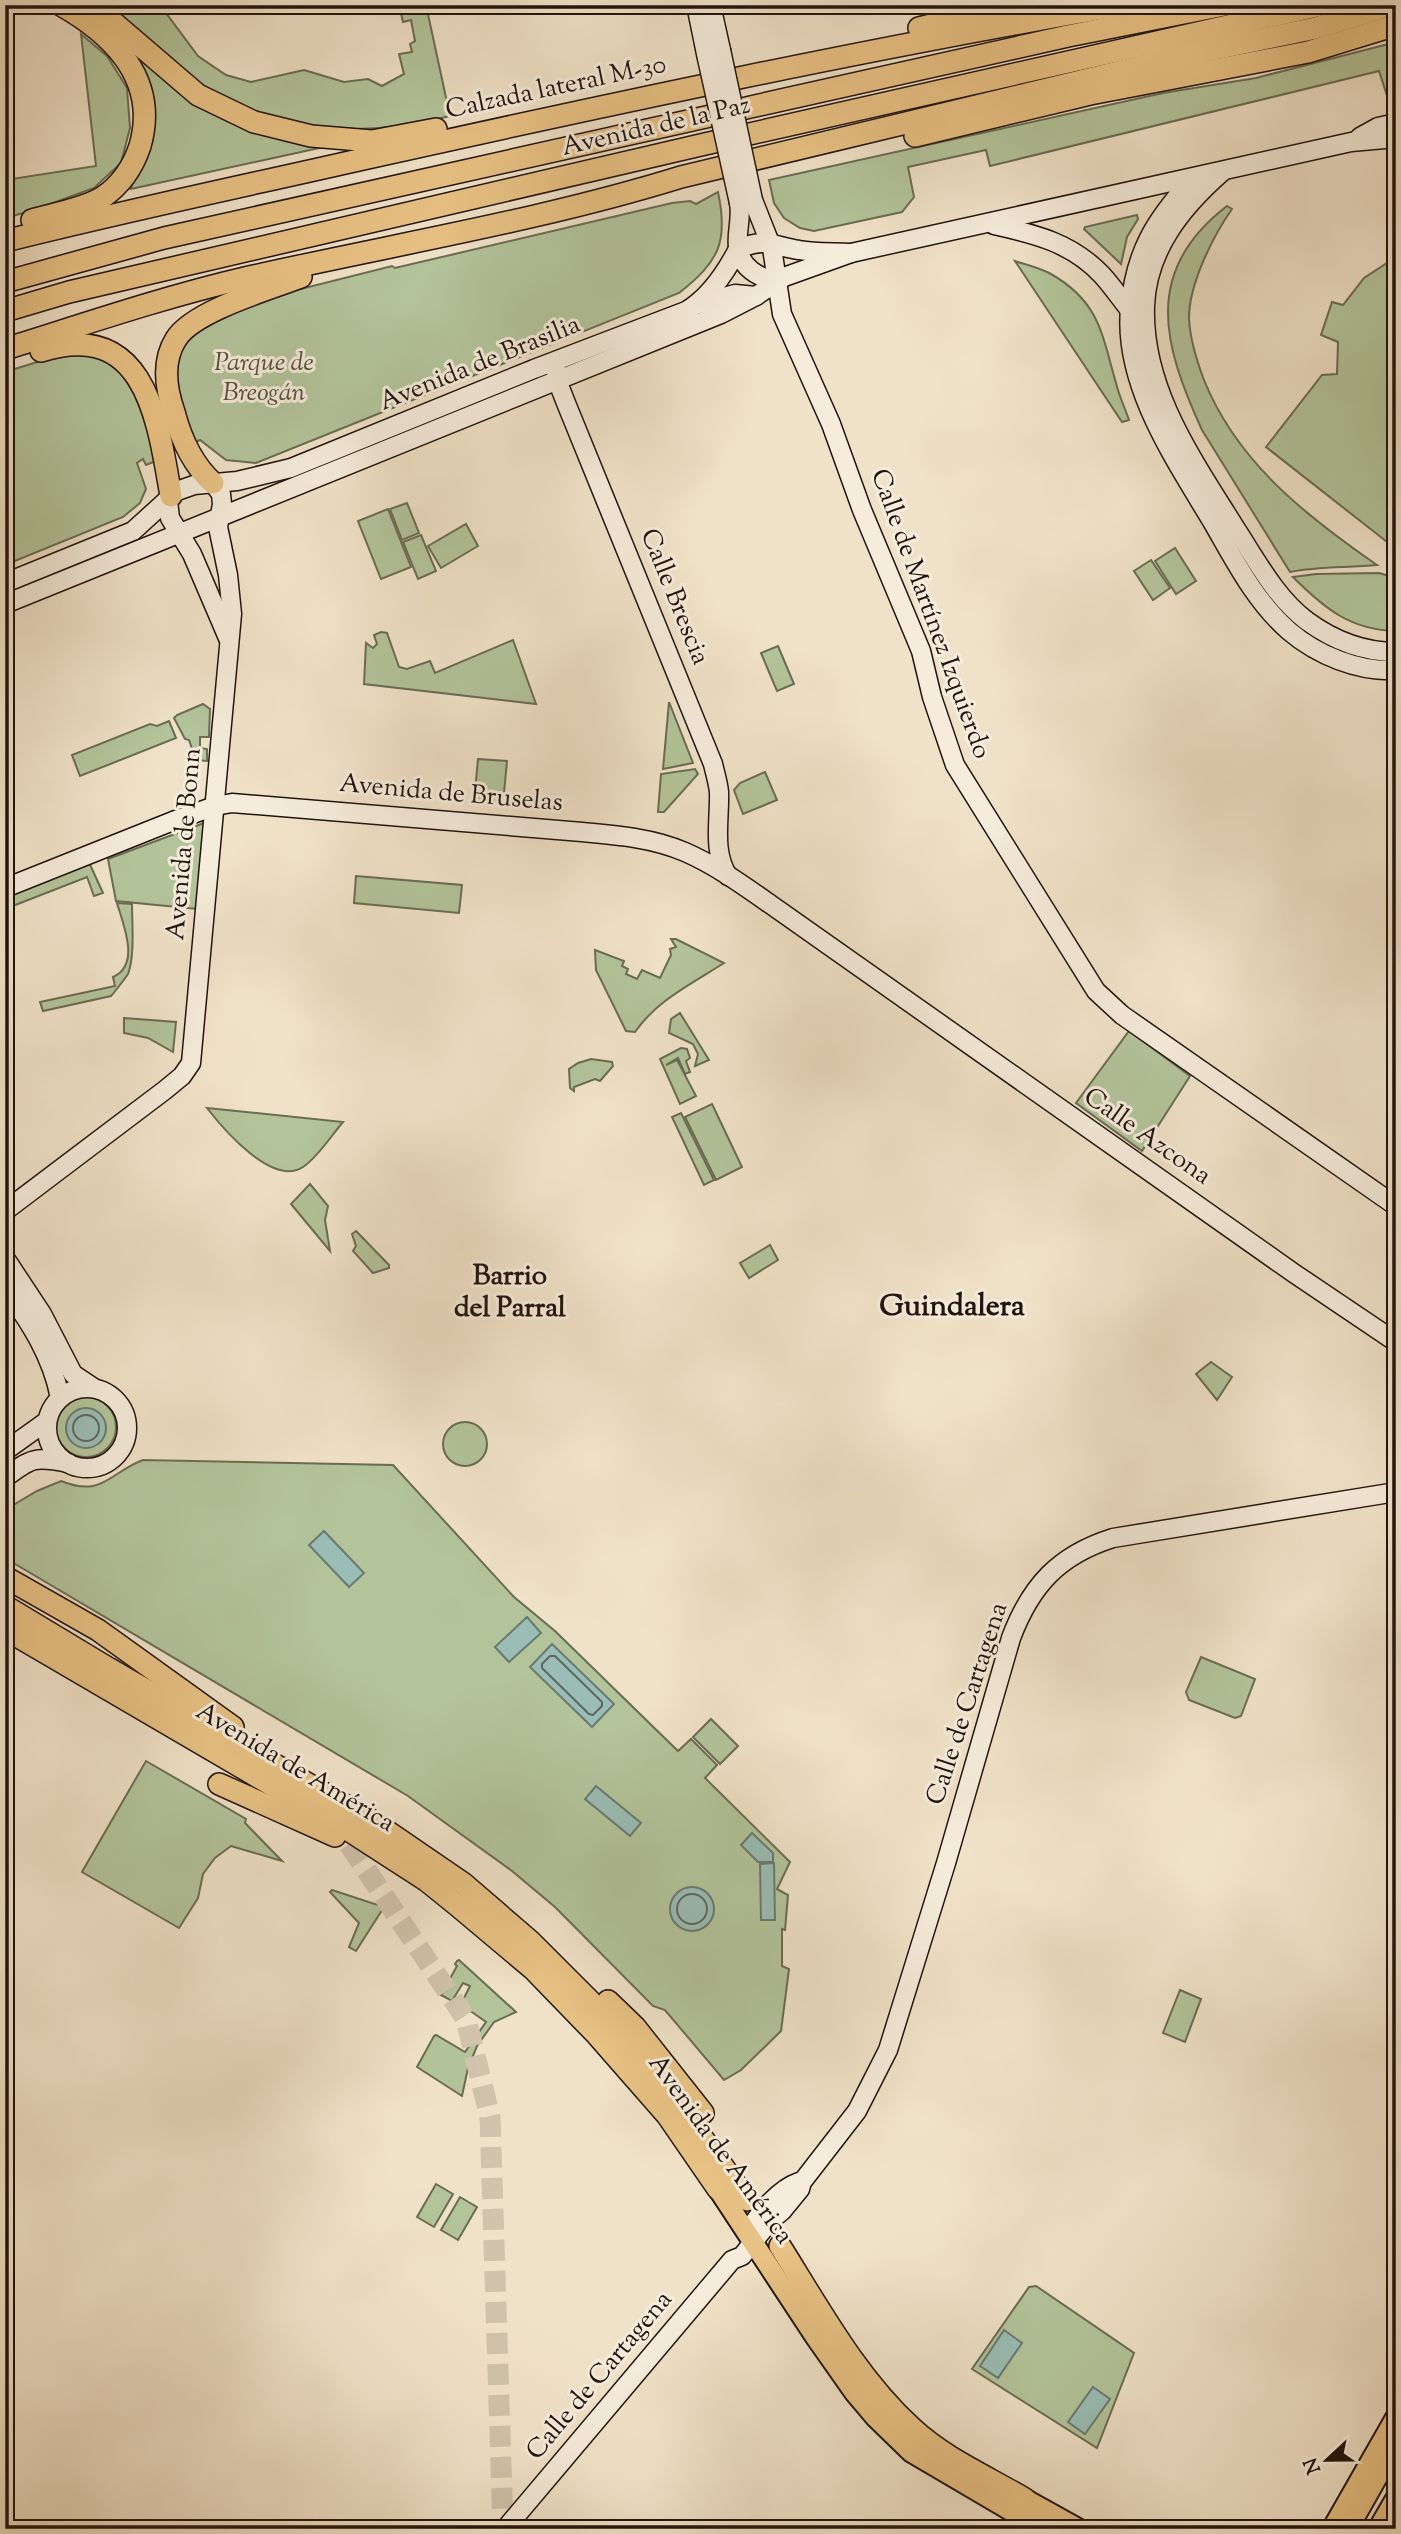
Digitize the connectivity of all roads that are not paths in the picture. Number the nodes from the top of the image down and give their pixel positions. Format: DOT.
graph roads {
  1 [pos="61,5"];
  2 [pos="93,5"];
  3 [pos="696,5"];
  4 [pos="711,5"];
  5 [pos="1013,5"];
  6 [pos="1121,5"];
  7 [pos="1223,5"];
  8 [pos="1321,5"];
  9 [pos="1381,8"];
  10 [pos="1396,25"];
  11 [pos="1149,45"];
  12 [pos="714,52"];
  13 [pos="793,66"];
  14 [pos="632,99"];
  15 [pos="1396,122"];
  16 [pos="857,136"];
  17 [pos="1396,138"];
  18 [pos="1351,142"];
  19 [pos="1225,170"];
  20 [pos="1192,178"];
  21 [pos="608,199"];
  22 [pos="746,202"];
  23 [pos="987,224"];
  24 [pos="5,231"];
  25 [pos="5,241"];
  26 [pos="770,242"];
  27 [pos="263,247"];
  28 [pos="738,248"];
  29 [pos="374,251"];
  30 [pos="851,253"];
  31 [pos="777,280"];
  32 [pos="5,282"];
  33 [pos="756,296"];
  34 [pos="697,305"];
  35 [pos="1129,310"];
  36 [pos="5,311"];
  37 [pos="5,338"];
  38 [pos="1147,340"];
  39 [pos="5,349"];
  40 [pos="578,353"];
  41 [pos="5,362"];
  42 [pos="557,380"];
  43 [pos="212,483"];
  44 [pos="169,498"];
  45 [pos="218,518"];
  46 [pos="180,534"];
  47 [pos="5,583"];
  48 [pos="5,604"];
  49 [pos="229,645"];
  50 [pos="1396,652"];
  51 [pos="1396,670"];
  52 [pos="215,806"];
  53 [pos="728,876"];
  54 [pos="5,888"];
  55 [pos="870,973"];
  56 [pos="1396,1206"];
  57 [pos="5,1211"];
  58 [pos="5,1258"];
  59 [pos="5,1288"];
  60 [pos="1396,1342"];
  61 [pos="94,1388"];
  62 [pos="60,1398"];
  63 [pos="47,1421"];
  64 [pos="5,1451"];
  65 [pos="68,1463"];
  66 [pos="5,1478"];
  67 [pos="1396,1492"];
  68 [pos="5,1577"];
  69 [pos="5,1591"];
  70 [pos="5,1606"];
  71 [pos="5,1629"];
  72 [pos="115,1657"];
  73 [pos="219,1784"];
  74 [pos="338,1801"];
  75 [pos="427,1881"];
  76 [pos="530,1941"];
  77 [pos="718,2189"];
  78 [pos="751,2236"];
  79 [pos="779,2246"];
  80 [pos="1396,2417"];
  81 [pos="1396,2444"];
  82 [pos="1396,2468"];
  83 [pos="1396,2498"];
  84 [pos="1025,2499"];
  85 [pos="505,2529"];
  86 [pos="1042,2529"];
  87 [pos="1079,2529"];
  88 [pos="1332,2529"];
  89 [pos="1348,2529"];
  90 [pos="1362,2529"];
  91 [pos="1378,2529"];
  1 -- 24 [label="highway"];
  2 -- 14 [label="highway"];
  3 -- 12 [label="street"];
  4 -- 12 [label="street"];
  5 -- 13 [label="highway"];
  6 -- 13 [label="highway, Calzada lateral M-30"];
  7 -- 32 [label="highway, Avenida de la Paz"];
  8 -- 11 [label="highway, Avenida de la Paz"];
  9 -- 16 [label="highway"];
  10 -- 21 [label="highway"];
  11 -- 16 [label="highway"];
  11 -- 27 [label="highway, Avenida de la Paz"];
  12 -- 22 [label="street, bridge"];
  13 -- 14 [label="highway, Calzada lateral M-30"];
  14 -- 25 [label="highway, Calzada lateral M-30"];
  15 -- 18 [label="street"];
  16 -- 21 [label="highway"];
  17 -- 18 [label="street"];
  18 -- 19 [label="street"];
  19 -- 20 [label="street"];
  19 -- 38 [label="street"];
  20 -- 23 [label="street"];
  20 -- 35 [label="street"];
  21 -- 29 [label="highway"];
  22 -- 26 [label="street, Calle de Martínez Izquierdo"];
  22 -- 28 [label="street"];
  23 -- 30 [label="street"];
  23 -- 35 [label="street"];
  26 -- 28 [label="street"];
  26 -- 30 [label="street"];
  26 -- 31 [label="street, Calle de Martínez Izquierdo"];
  27 -- 36 [label="highway, Avenida de la Paz"];
  27 -- 37 [label="highway"];
  28 -- 31 [label="street"];
  28 -- 34 [label="street, Avenida de Brasilia"];
  29 -- 39 [label="highway"];
  29 -- 43 [label="highway"];
  30 -- 31 [label="street, Avenida de Brasilia"];
  31 -- 33 [label="street, Avenida de Brasilia"];
  31 -- 56 [label="street, Calle de Martínez Izquierdo"];
  33 -- 34 [label="street"];
  33 -- 42 [label="street, Avenida de Brasilia"];
  34 -- 40 [label="street, Avenida de Brasilia"];
  35 -- 38 [label="street"];
  35 -- 51 [label="street"];
  38 -- 50 [label="street"];
  40 -- 42 [label="street"];
  40 -- 43 [label="street, Avenida de Brasilia"];
  41 -- 44 [label="highway"];
  42 -- 45 [label="street, Avenida de Brasilia"];
  42 -- 53 [label="street, Calle Brescia"];
  43 -- 44 [label="street"];
  43 -- 45 [label="street"];
  44 -- 46 [label="street"];
  44 -- 47 [label="street"];
  45 -- 46 [label="street"];
  45 -- 49 [label="street, Avenida de Bonn"];
  46 -- 48 [label="street"];
  46 -- 49 [label="street, Avenida de Bonn"];
  49 -- 52 [label="street, Avenida de Bonn"];
  52 -- 53 [label="street, Avenida de Bruselas"];
  52 -- 54 [label="street, Avenida de Bruselas"];
  52 -- 57 [label="street, Avenida de Bonn"];
  53 -- 55 [label="street, Avenida de Bruselas"];
  55 -- 60 [label="street, Calle Azcona"];
  58 -- 61 [label="street"];
  59 -- 62 [label="street"];
  61 -- 62 [label="street"];
  61 -- 65 [label="street"];
  62 -- 63 [label="street"];
  63 -- 64 [label="street"];
  63 -- 65 [label="street"];
  65 -- 66 [label="street"];
  67 -- 78 [label="street, Calle de Cartagena"];
  68 -- 74 [label="highway"];
  69 -- 72 [label="highway"];
  70 -- 74 [label="highway, Avenida de América"];
  71 -- 75 [label="highway, Avenida de América"];
  73 -- 75 [label="highway"];
  74 -- 76 [label="highway, Avenida de América"];
  75 -- 77 [label="highway, Avenida de América"];
  76 -- 76 [label="highway, Avenida de América"];
  77 -- 78 [label="main road, Avenida de América"];
  78 -- 85 [label="street, Calle de Cartagena"];
  78 -- 86 [label="main road, Avenida de América"];
  79 -- 84 [label="highway"];
  80 -- 88 [label="main road"];
  81 -- 89 [label="main road"];
  82 -- 90 [label="main road"];
  83 -- 91 [label="main road"];
  84 -- 87 [label="main road"];
}
